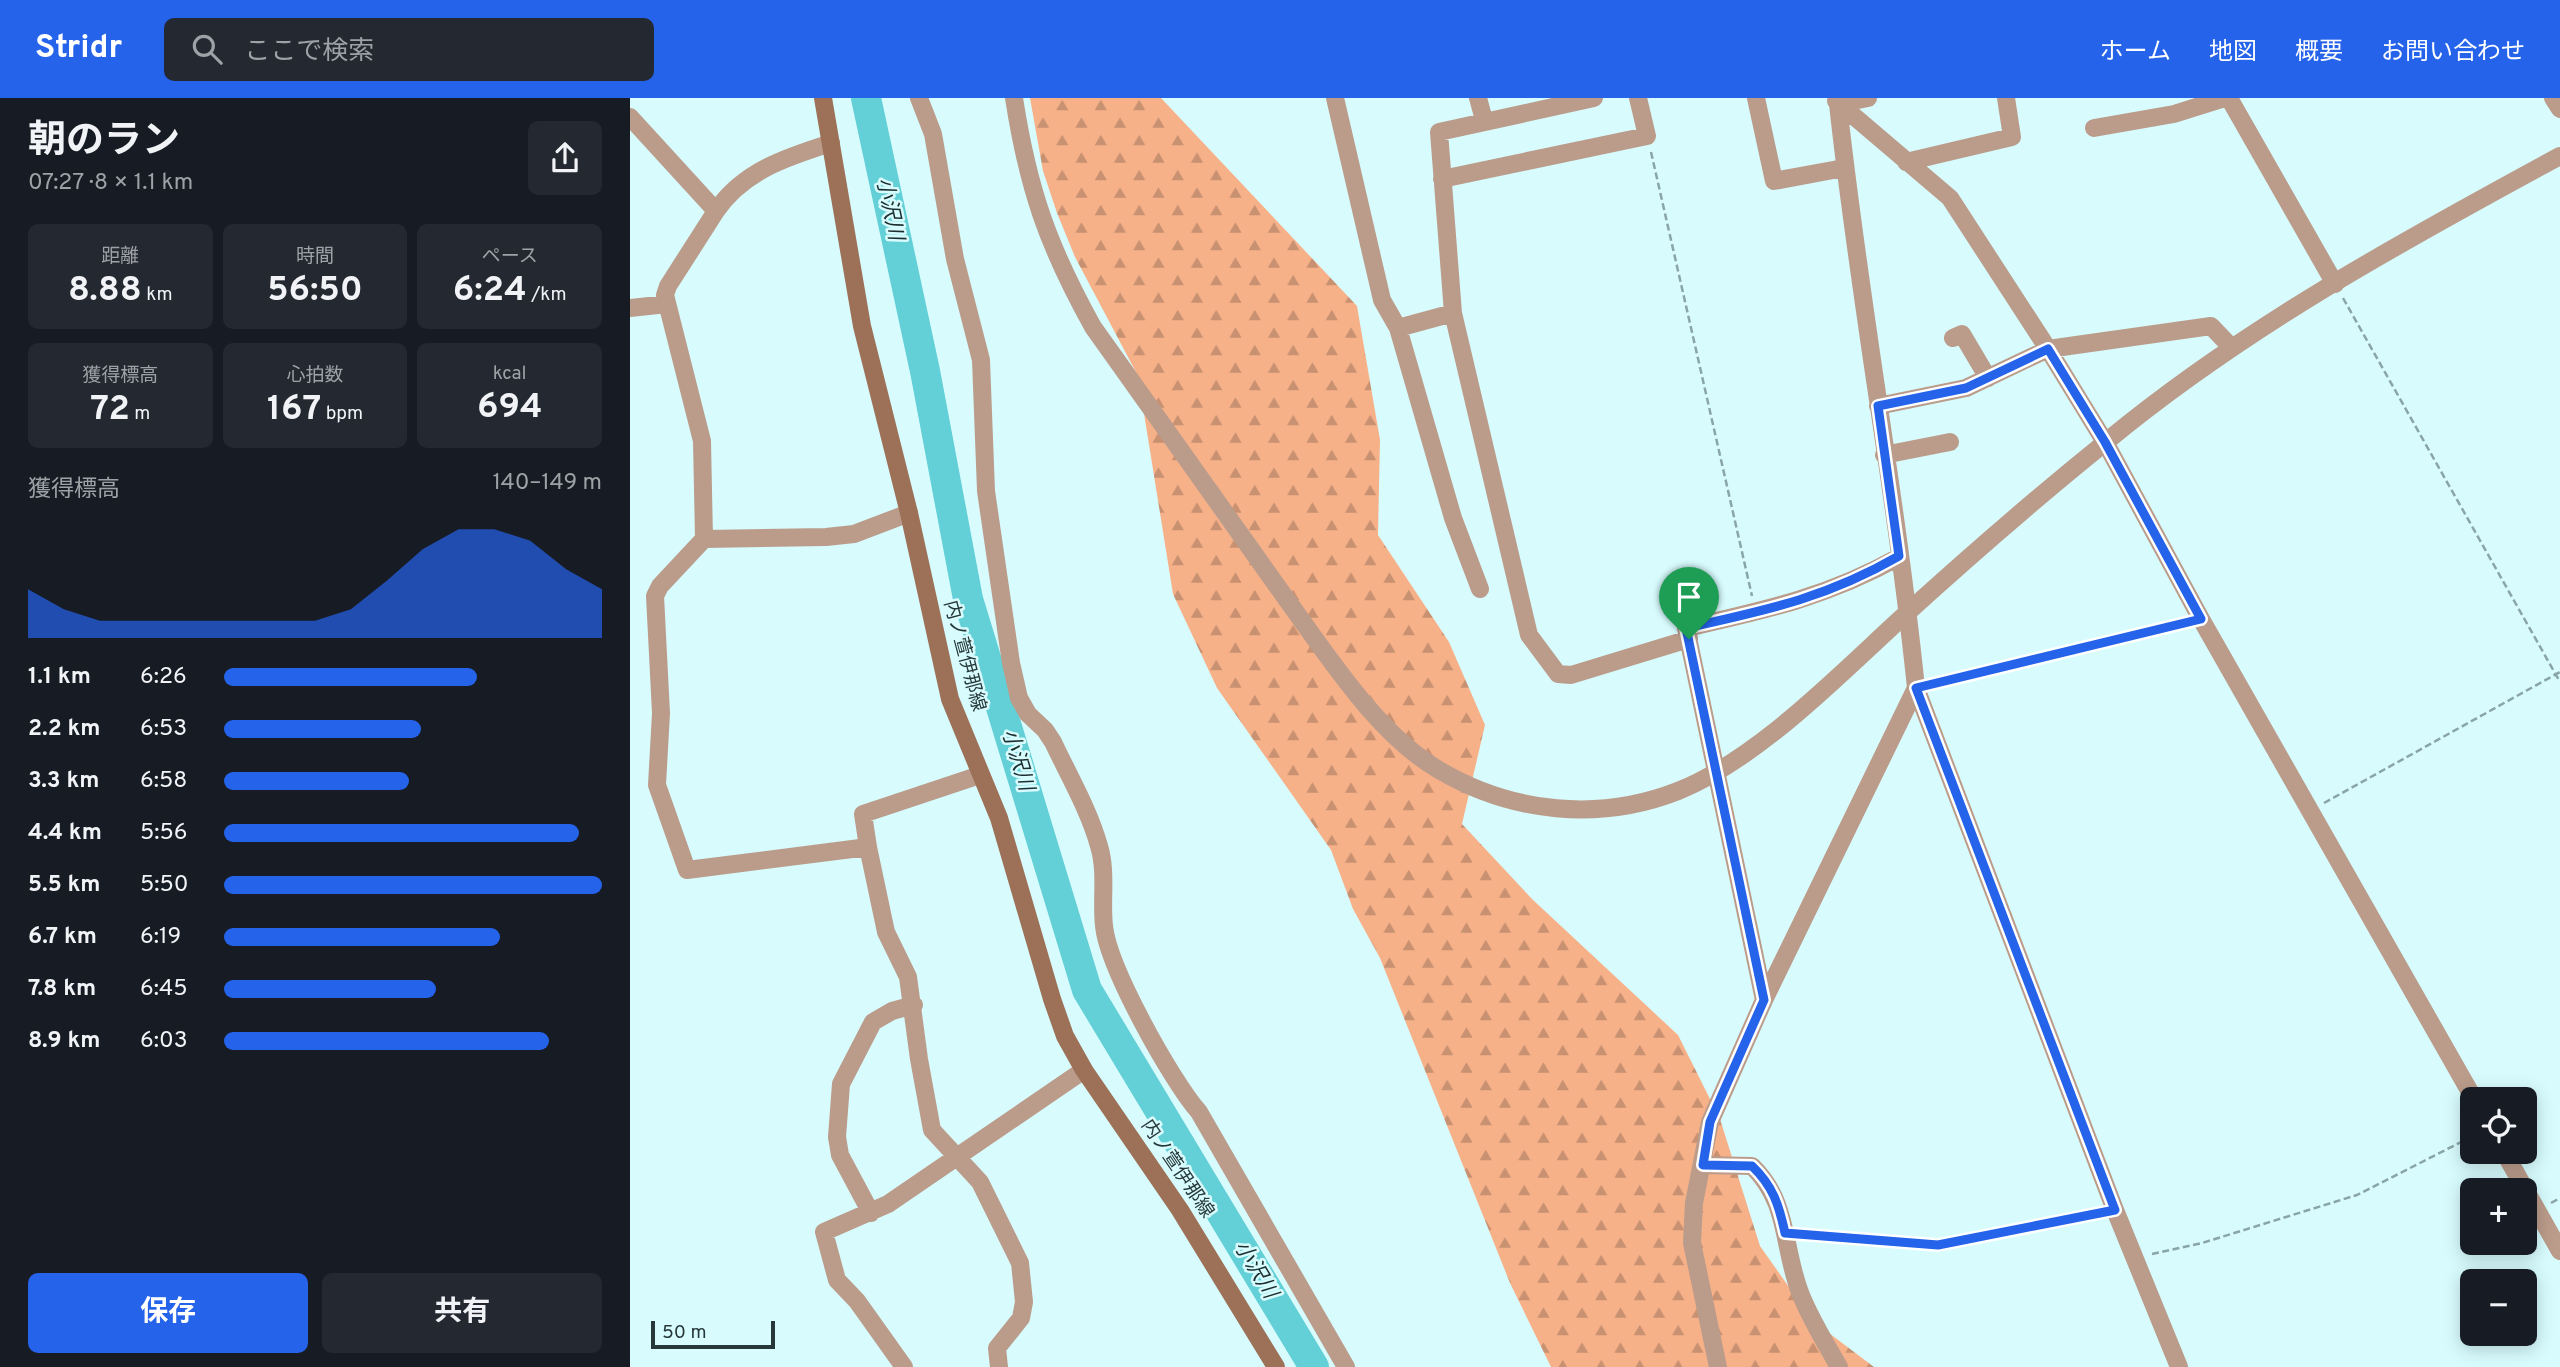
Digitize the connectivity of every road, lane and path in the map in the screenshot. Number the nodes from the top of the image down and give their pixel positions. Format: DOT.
graph roads {
  1 [pos="823,98"];
  2 [pos="919,98"];
  3 [pos="1014,98"];
  4 [pos="1335,98"];
  5 [pos="1478,98"];
  6 [pos="1594,98"];
  7 [pos="1638,98"];
  8 [pos="1756,98"];
  9 [pos="1868,98"];
  10 [pos="2006,98"];
  11 [pos="2227,98"];
  12 [pos="2553,98"];
  13 [pos="1836,101"];
  14 [pos="2560,110"];
  15 [pos="630,117"];
  16 [pos="1484,120"];
  17 [pos="2094,128"];
  18 [pos="1647,136"];
  19 [pos="831,143"];
  20 [pos="2560,156"];
  21 [pos="1906,162"];
  22 [pos="1844,168"];
  23 [pos="1443,179"];
  24 [pos="716,211"];
  25 [pos="2335,284"];
  26 [pos="667,304"];
  27 [pos="630,308"];
  28 [pos="1453,313"];
  29 [pos="1398,328"];
  30 [pos="1953,338"];
  31 [pos="2231,347"];
  32 [pos="2048,349"];
  33 [pos="1988,378"];
  34 [pos="1878,406"];
  35 [pos="1950,442"];
  36 [pos="2105,442"];
  37 [pos="1884,455"];
  38 [pos="909,513"];
  39 [pos="704,539"];
  40 [pos="1899,556"];
  41 [pos="1480,589"];
  42 [pos="1755,612"];
  43 [pos="1908,612"];
  44 [pos="2201,619"];
  45 [pos="1689,639"];
  46 [pos="2558,673"];
  47 [pos="2560,682"];
  48 [pos="1916,688"];
  49 [pos="981,775"];
  50 [pos="2311,810"];
  51 [pos="868,846"];
  52 [pos="1764,1000"];
  53 [pos="914,1005"];
  54 [pos="1084,1069"];
  55 [pos="2467,1087"];
  56 [pos="2460,1143"];
  57 [pos="957,1158"];
  58 [pos="2511,1164"];
  59 [pos="1703,1165"];
  60 [pos="2115,1210"];
  61 [pos="871,1213"];
  62 [pos="1785,1233"];
  63 [pos="2560,1251"];
  64 [pos="2135,1258"];
  65 [pos="904,1367"];
  66 [pos="999,1367"];
  67 [pos="1276,1367"];
  68 [pos="1346,1367"];
  69 [pos="1718,1367"];
  70 [pos="1839,1367"];
  71 [pos="2179,1367"];
  1 -- 19 [label="main road, 内ノ萱伊那線"];
  2 -- 68 [label="street"];
  3 -- 43 [label="street"];
  4 -- 29 [label="street"];
  5 -- 16 [label="street"];
  6 -- 16 [label="street"];
  7 -- 18 [label="street"];
  8 -- 22 [label="street"];
  9 -- 13 [label="street"];
  10 -- 21 [label="street"];
  11 -- 17 [label="street"];
  11 -- 25 [label="street"];
  12 -- 14 [label="street"];
  13 -- 21 [label="street"];
  13 -- 22 [label="street"];
  15 -- 24 [label="street"];
  16 -- 23 [label="street"];
  18 -- 23 [label="street"];
  18 -- 42 [label="path"];
  19 -- 24 [label="street"];
  19 -- 38 [label="main road, 内ノ萱伊那線"];
  20 -- 25 [label="street"];
  21 -- 32 [label="street"];
  22 -- 34 [label="street"];
  23 -- 28 [label="street"];
  24 -- 26 [label="street"];
  25 -- 31 [label="street"];
  25 -- 46 [label="path"];
  26 -- 27 [label="street"];
  26 -- 39 [label="street"];
  28 -- 29 [label="street"];
  28 -- 45 [label="street"];
  29 -- 41 [label="street"];
  30 -- 33 [label="street"];
  31 -- 32 [label="street"];
  31 -- 36 [label="street"];
  32 -- 33 [label="street"];
  32 -- 36 [label="street"];
  33 -- 34 [label="street"];
  34 -- 37 [label="street"];
  35 -- 37 [label="street"];
  36 -- 43 [label="street"];
  36 -- 44 [label="street"];
  37 -- 40 [label="street"];
  38 -- 39 [label="street"];
  38 -- 49 [label="main road, 内ノ萱伊那線"];
  39 -- 51 [label="street"];
  40 -- 42 [label="street"];
  40 -- 43 [label="street"];
  42 -- 45 [label="street"];
  43 -- 48 [label="street"];
  44 -- 48 [label="path"];
  44 -- 50 [label="street"];
  45 -- 52 [label="street"];
  46 -- 47 [label="path"];
  46 -- 50 [label="path"];
  48 -- 52 [label="street"];
  48 -- 60 [label="street"];
  49 -- 51 [label="street"];
  49 -- 54 [label="main road, 内ノ萱伊那線"];
  50 -- 55 [label="street"];
  51 -- 53 [label="street"];
  52 -- 59 [label="street"];
  53 -- 57 [label="street"];
  53 -- 61 [label="street"];
  54 -- 57 [label="street"];
  54 -- 67 [label="main road, 内ノ萱伊那線"];
  56 -- 64 [label="path"];
  57 -- 61 [label="street"];
  57 -- 66 [label="street"];
  58 -- 63 [label="street"];
  59 -- 62 [label="street"];
  59 -- 69 [label="street"];
  60 -- 62 [label="path"];
  60 -- 64 [label="street"];
  61 -- 65 [label="street"];
  62 -- 70 [label="street"];
  64 -- 71 [label="street"];
}
